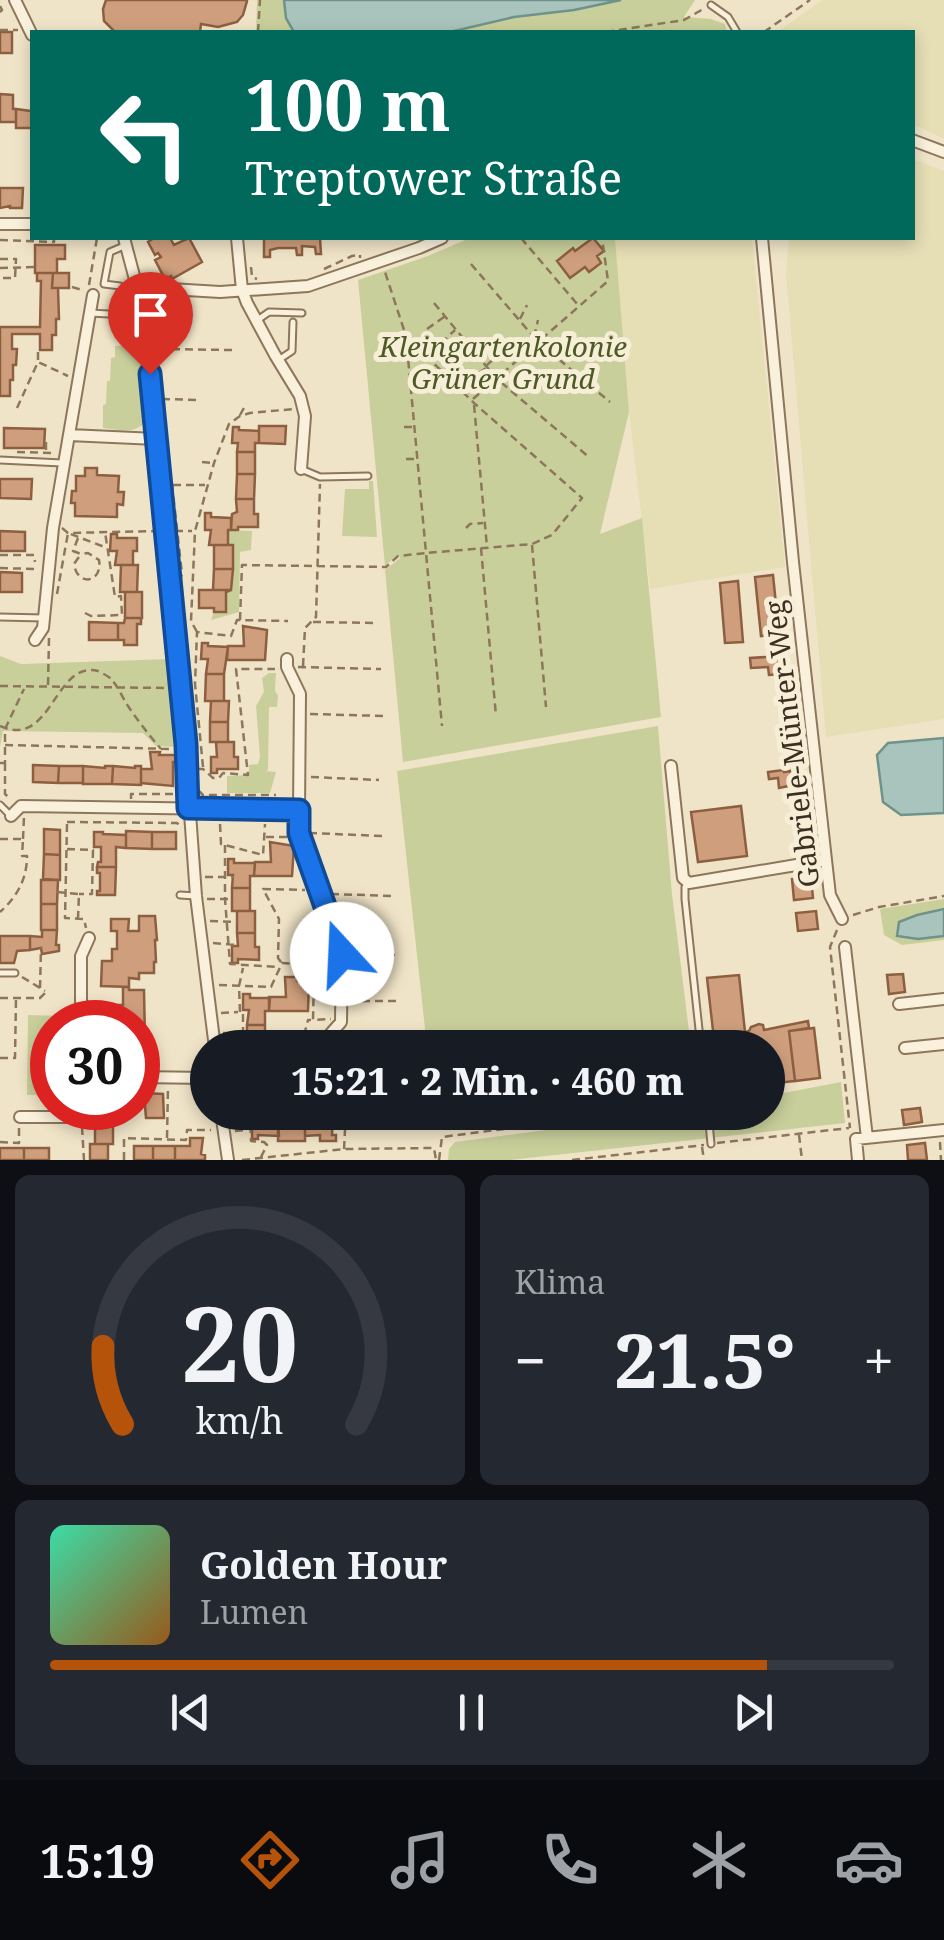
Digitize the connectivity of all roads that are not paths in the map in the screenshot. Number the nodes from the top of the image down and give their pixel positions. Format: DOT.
graph roads {
  1 [pos="15,0"];
  2 [pos="712,5"];
  3 [pos="736,30"];
  4 [pos="30,31"];
  5 [pos="915,141"];
  6 [pos="944,152"];
  7 [pos="0,224"];
  8 [pos="30,224"];
  9 [pos="237,240"];
  10 [pos="437,240"];
  11 [pos="762,240"];
  12 [pos="125,241"];
  13 [pos="120,286"];
  14 [pos="138,288"];
  15 [pos="242,290"];
  16 [pos="93,295"];
  17 [pos="302,313"];
  18 [pos="90,314"];
  19 [pos="127,315"];
  20 [pos="256,320"];
  21 [pos="293,322"];
  22 [pos="278,360"];
  23 [pos="68,436"];
  24 [pos="156,439"];
  25 [pos="65,458"];
  26 [pos="0,460"];
  27 [pos="301,469"];
  28 [pos="368,476"];
  29 [pos="0,617"];
  30 [pos="44,618"];
  31 [pos="35,640"];
  32 [pos="287,663"];
  33 [pos="671,766"];
  34 [pos="0,805"];
  35 [pos="185,808"];
  36 [pos="299,810"];
  37 [pos="10,816"];
  38 [pos="826,860"];
  39 [pos="689,883"];
  40 [pos="180,895"];
  41 [pos="201,897"];
  42 [pos="842,919"];
  43 [pos="89,938"];
  44 [pos="845,947"];
  45 [pos="0,973"];
  46 [pos="15,973"];
  47 [pos="944,994"];
  48 [pos="81,1000"];
  49 [pos="898,1004"];
  50 [pos="213,1030"];
  51 [pos="333,1030"];
  52 [pos="699,1030"];
  53 [pos="944,1044"];
  54 [pos="904,1048"];
  55 [pos="160,1078"];
  56 [pos="190,1081"];
  57 [pos="30,1115"];
  58 [pos="20,1116"];
  59 [pos="228,1130"];
  60 [pos="710,1130"];
  61 [pos="942,1130"];
  62 [pos="858,1135"];
  63 [pos="712,1144"];
  64 [pos="228,1160"];
  65 [pos="858,1160"];
  1 -- 4 [label="street"];
  2 -- 3 [label="lane"];
  5 -- 6 [label="street"];
  7 -- 8 [label="street"];
  9 -- 15 [label="street"];
  10 -- 15 [label="street"];
  11 -- 38 [label="street, Gabriele-Münter-Weg"];
  12 -- 13 [label="lane"];
  12 -- 14 [label="street"];
  14 -- 15 [label="street"];
  14 -- 24 [label="street"];
  15 -- 20 [label="street"];
  16 -- 18 [label="street"];
  17 -- 20 [label="lane"];
  18 -- 19 [label="lane"];
  18 -- 23 [label="street"];
  20 -- 22 [label="street"];
  21 -- 22 [label="lane"];
  22 -- 27 [label="street"];
  23 -- 24 [label="street"];
  23 -- 25 [label="street"];
  24 -- 35 [label="street"];
  25 -- 26 [label="lane"];
  25 -- 30 [label="street"];
  27 -- 28 [label="lane"];
  29 -- 30 [label="lane"];
  30 -- 31 [label="street"];
  32 -- 36 [label="street"];
  33 -- 39 [label="street"];
  34 -- 37 [label="lane"];
  35 -- 36 [label="street"];
  35 -- 37 [label="street"];
  35 -- 41 [label="street"];
  36 -- 51 [label="street"];
  38 -- 39 [label="street"];
  38 -- 42 [label="street, Gabriele-Münter-Weg"];
  39 -- 52 [label="lane"];
  40 -- 41 [label="lane"];
  41 -- 50 [label="street"];
  43 -- 48 [label="street"];
  44 -- 62 [label="street"];
  45 -- 46 [label="lane"];
  47 -- 49 [label="street"];
  53 -- 54 [label="street"];
  55 -- 56 [label="street"];
  57 -- 58 [label="street"];
  59 -- 64 [label="street"];
  60 -- 63 [label="lane"];
  61 -- 62 [label="street"];
  62 -- 65 [label="street"];
}
